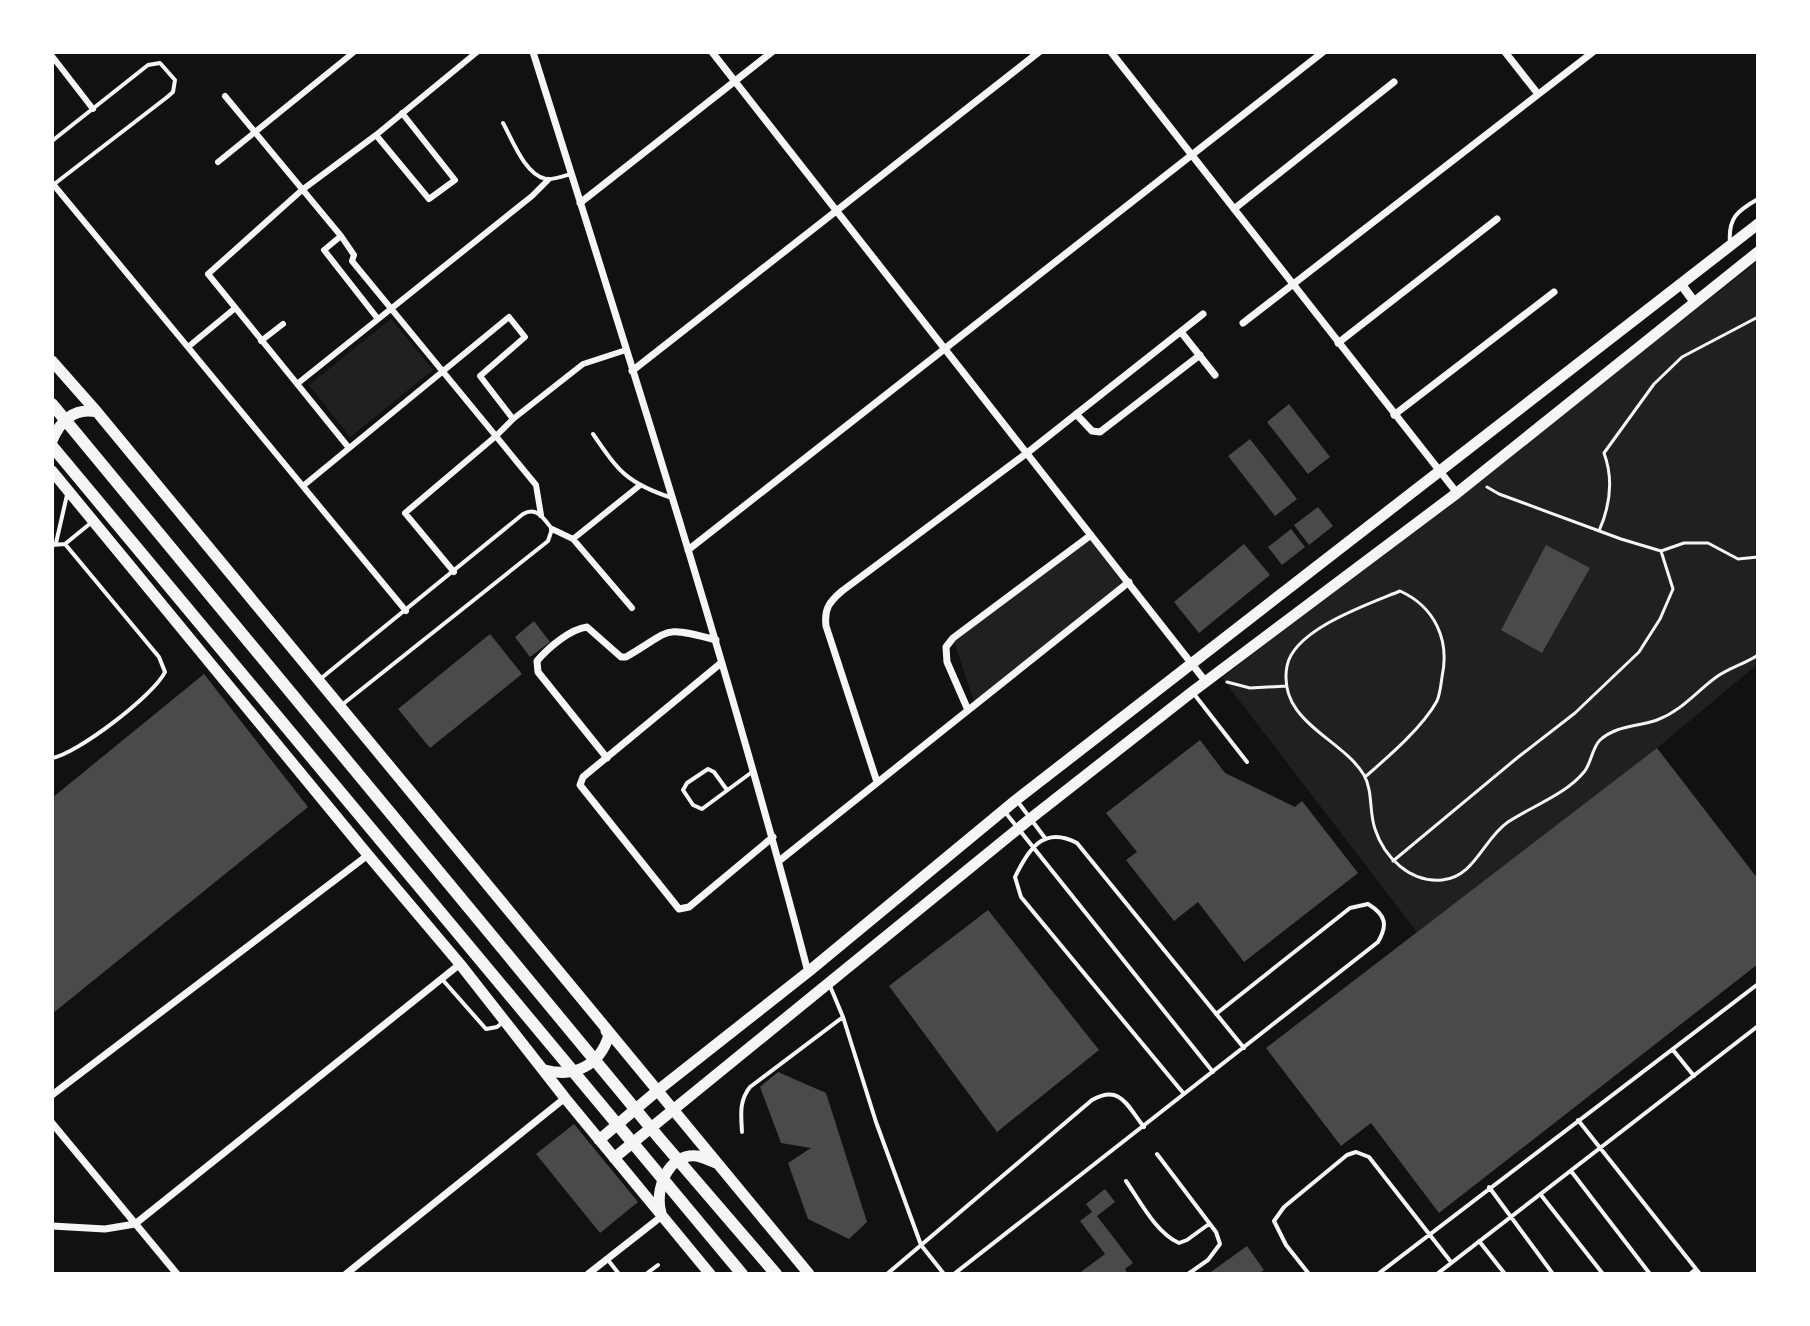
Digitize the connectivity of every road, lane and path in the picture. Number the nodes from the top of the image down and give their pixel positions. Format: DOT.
graph roads {
  1 [pos="354,52"];
  2 [pos="477,52"];
  3 [pos="533,52"];
  4 [pos="712,52"];
  5 [pos="772,52"];
  6 [pos="1039,52"];
  7 [pos="1111,52"];
  8 [pos="1323,52"];
  9 [pos="1505,52"];
  10 [pos="1593,52"];
  11 [pos="52,56"];
  12 [pos="735,81"];
  13 [pos="1394,82"];
  14 [pos="1538,94"];
  15 [pos="225,96"];
  16 [pos="93,109"];
  17 [pos="402,113"];
  18 [pos="503,123"];
  19 [pos="255,133"];
  20 [pos="376,135"];
  21 [pos="52,141"];
  22 [pos="1191,155"];
  23 [pos="218,162"];
  24 [pos="571,174"];
  25 [pos="548,180"];
  26 [pos="53,185"];
  27 [pos="302,190"];
  28 [pos="1758,199"];
  29 [pos="580,203"];
  30 [pos="1234,209"];
  31 [pos="837,211"];
  32 [pos="1497,219"];
  33 [pos="1758,224"];
  34 [pos="341,236"];
  35 [pos="1731,246"];
  36 [pos="1758,252"];
  37 [pos="1292,284"];
  38 [pos="1681,284"];
  39 [pos="1554,292"];
  40 [pos="1695,303"];
  41 [pos="234,309"];
  42 [pos="392,309"];
  43 [pos="1203,314"];
  44 [pos="1758,317"];
  45 [pos="378,319"];
  46 [pos="1243,323"];
  47 [pos="283,324"];
  48 [pos="1181,332"];
  49 [pos="261,341"];
  50 [pos="1338,343"];
  51 [pos="188,347"];
  52 [pos="945,348"];
  53 [pos="626,350"];
  54 [pos="1200,355"];
  55 [pos="52,361"];
  56 [pos="441,371"];
  57 [pos="632,371"];
  58 [pos="1215,375"];
  59 [pos="297,384"];
  60 [pos="52,404"];
  61 [pos="97,412"];
  62 [pos="1076,414"];
  63 [pos="1394,415"];
  64 [pos="513,419"];
  65 [pos="593,434"];
  66 [pos="496,436"];
  67 [pos="52,443"];
  68 [pos="349,448"];
  69 [pos="1027,453"];
  70 [pos="52,471"];
  71 [pos="1440,473"];
  72 [pos="1475,479"];
  73 [pos="303,486"];
  74 [pos="639,486"];
  75 [pos="67,492"];
  76 [pos="1457,493"];
  77 [pos="672,498"];
  78 [pos="541,515"];
  79 [pos="92,522"];
  80 [pos="552,529"];
  81 [pos="1599,531"];
  82 [pos="1091,535"];
  83 [pos="573,539"];
  84 [pos="54,544"];
  85 [pos="65,544"];
  86 [pos="688,550"];
  87 [pos="1661,551"];
  88 [pos="1758,557"];
  89 [pos="454,572"];
  90 [pos="1129,582"];
  91 [pos="632,608"];
  92 [pos="406,611"];
  93 [pos="716,640"];
  94 [pos="1758,655"];
  95 [pos="721,663"];
  96 [pos="1193,663"];
  97 [pos="1211,678"];
  98 [pos="317,681"];
  99 [pos="1287,686"];
  100 [pos="1192,692"];
  101 [pos="340,707"];
  102 [pos="968,710"];
  103 [pos="52,758"];
  104 [pos="607,758"];
  105 [pos="1247,762"];
  106 [pos="753,771"];
  107 [pos="1365,777"];
  108 [pos="877,782"];
  109 [pos="727,790"];
  110 [pos="1016,800"];
  111 [pos="1003,810"];
  112 [pos="1030,819"];
  113 [pos="1019,828"];
  114 [pos="773,837"];
  115 [pos="1045,838"];
  116 [pos="1033,846"];
  117 [pos="368,855"];
  118 [pos="779,861"];
  119 [pos="1393,861"];
  120 [pos="460,964"];
  121 [pos="808,972"];
  122 [pos="441,978"];
  123 [pos="829,984"];
  124 [pos="1758,984"];
  125 [pos="1216,1014"];
  126 [pos="843,1017"];
  127 [pos="505,1020"];
  128 [pos="602,1023"];
  129 [pos="1758,1026"];
  130 [pos="1244,1048"];
  131 [pos="1672,1049"];
  132 [pos="545,1070"];
  133 [pos="1213,1072"];
  134 [pos="1694,1076"];
  135 [pos="657,1091"];
  136 [pos="1184,1094"];
  137 [pos="52,1095"];
  138 [pos="565,1098"];
  139 [pos="672,1110"];
  140 [pos="1578,1120"];
  141 [pos="52,1123"];
  142 [pos="1144,1127"];
  143 [pos="742,1132"];
  144 [pos="599,1140"];
  145 [pos="1601,1147"];
  146 [pos="1157,1154"];
  147 [pos="614,1158"];
  148 [pos="720,1165"];
  149 [pos="1571,1171"];
  150 [pos="1126,1181"];
  151 [pos="1489,1187"];
  152 [pos="1541,1195"];
  153 [pos="662,1216"];
  154 [pos="1511,1219"];
  155 [pos="135,1224"];
  156 [pos="1209,1224"];
  157 [pos="52,1226"];
  158 [pos="1430,1233"];
  159 [pos="1479,1241"];
  160 [pos="921,1245"];
  161 [pos="607,1259"];
  162 [pos="1451,1263"];
  163 [pos="658,1265"];
  164 [pos="1696,1269"];
  165 [pos="706,1273"];
  166 [pos="177,1274"];
  167 [pos="346,1274"];
  168 [pos="588,1274"];
  169 [pos="619,1274"];
  170 [pos="646,1274"];
  171 [pos="742,1274"];
  172 [pos="776,1274"];
  173 [pos="809,1274"];
  174 [pos="887,1274"];
  175 [pos="944,1274"];
  176 [pos="954,1274"];
  177 [pos="1188,1274"];
  178 [pos="1309,1274"];
  179 [pos="1378,1274"];
  180 [pos="1437,1274"];
  181 [pos="1505,1274"];
  182 [pos="1553,1274"];
  183 [pos="1603,1274"];
  184 [pos="1650,1274"];
  185 [pos="1690,1274"];
  186 [pos="1700,1274"];
  1 -- 19 [label="street"];
  2 -- 17 [label="street"];
  3 -- 24 [label="street"];
  4 -- 12 [label="street"];
  5 -- 12 [label="street"];
  6 -- 31 [label="street"];
  7 -- 22 [label="street"];
  8 -- 22 [label="street"];
  9 -- 14 [label="street"];
  10 -- 14 [label="street"];
  11 -- 16 [label="street"];
  12 -- 29 [label="street"];
  12 -- 31 [label="street"];
  13 -- 30 [label="street"];
  14 -- 37 [label="street"];
  15 -- 19 [label="street"];
  16 -- 21 [label="lane"];
  16 -- 26 [label="lane"];
  17 -- 20 [label="street"];
  17 -- 20 [label="street"];
  18 -- 25 [label="lane"];
  19 -- 23 [label="street"];
  19 -- 27 [label="street"];
  20 -- 27 [label="street"];
  22 -- 30 [label="street"];
  22 -- 52 [label="street"];
  24 -- 25 [label="lane"];
  24 -- 29 [label="street"];
  25 -- 42 [label="street"];
  26 -- 51 [label="street"];
  27 -- 34 [label="street"];
  27 -- 41 [label="street"];
  28 -- 35 [label="lane"];
  29 -- 53 [label="street"];
  30 -- 37 [label="street"];
  31 -- 52 [label="street"];
  31 -- 57 [label="street"];
  32 -- 50 [label="street"];
  33 -- 35 [label="main road"];
  34 -- 42 [label="street"];
  34 -- 45 [label="street"];
  35 -- 38 [label="main road"];
  36 -- 40 [label="main road"];
  37 -- 46 [label="street"];
  37 -- 50 [label="street"];
  38 -- 40 [label="street"];
  38 -- 71 [label="main road"];
  39 -- 63 [label="street"];
  40 -- 72 [label="main road"];
  41 -- 49 [label="street"];
  41 -- 51 [label="street"];
  42 -- 45 [label="street"];
  42 -- 56 [label="street"];
  43 -- 48 [label="street"];
  44 -- 81 [label="path"];
  45 -- 59 [label="street"];
  47 -- 49 [label="street"];
  48 -- 54 [label="street"];
  48 -- 62 [label="street"];
  49 -- 59 [label="street"];
  50 -- 63 [label="street"];
  51 -- 73 [label="street"];
  52 -- 69 [label="street"];
  52 -- 86 [label="street"];
  53 -- 57 [label="street"];
  53 -- 64 [label="street"];
  54 -- 58 [label="street"];
  54 -- 62 [label="street"];
  55 -- 61 [label="main road"];
  56 -- 64 [label="street"];
  56 -- 66 [label="street"];
  56 -- 68 [label="street"];
  57 -- 77 [label="street"];
  59 -- 68 [label="street"];
  60 -- 172 [label="highway"];
  61 -- 67 [label="main road"];
  61 -- 98 [label="main road"];
  62 -- 69 [label="street"];
  63 -- 71 [label="street"];
  64 -- 66 [label="street"];
  65 -- 74 [label="lane"];
  66 -- 78 [label="street"];
  66 -- 89 [label="street"];
  67 -- 171 [label="highway"];
  68 -- 73 [label="street"];
  69 -- 82 [label="street"];
  69 -- 108 [label="street"];
  70 -- 75 [label="main road"];
  71 -- 76 [label="street"];
  71 -- 96 [label="main road"];
  72 -- 76 [label="main road"];
  72 -- 81 [label="path"];
  73 -- 92 [label="street"];
  74 -- 77 [label="lane"];
  74 -- 83 [label="street"];
  75 -- 79 [label="main road"];
  75 -- 84 [label="lane"];
  76 -- 97 [label="main road"];
  77 -- 86 [label="street"];
  78 -- 80 [label="lane"];
  78 -- 89 [label="lane"];
  79 -- 85 [label="lane"];
  79 -- 117 [label="main road"];
  80 -- 83 [label="street"];
  80 -- 101 [label="lane"];
  81 -- 87 [label="path"];
  82 -- 90 [label="street"];
  82 -- 102 [label="street"];
  83 -- 91 [label="street"];
  84 -- 85 [label="lane"];
  85 -- 103 [label="lane"];
  86 -- 93 [label="street"];
  87 -- 88 [label="path"];
  87 -- 119 [label="path"];
  89 -- 92 [label="lane"];
  90 -- 96 [label="street"];
  90 -- 102 [label="street"];
  92 -- 98 [label="lane"];
  93 -- 95 [label="street"];
  93 -- 104 [label="street"];
  94 -- 119 [label="path"];
  95 -- 104 [label="street"];
  95 -- 106 [label="street"];
  96 -- 97 [label="street"];
  96 -- 110 [label="main road"];
  97 -- 99 [label="path"];
  97 -- 100 [label="main road"];
  98 -- 101 [label="main road"];
  99 -- 107 [label="path"];
  99 -- 107 [label="path"];
  100 -- 105 [label="lane"];
  100 -- 112 [label="main road"];
  101 -- 128 [label="main road"];
  102 -- 108 [label="street"];
  104 -- 114 [label="street"];
  106 -- 109 [label="lane"];
  106 -- 114 [label="street"];
  107 -- 119 [label="path"];
  108 -- 118 [label="street"];
  109 -- 109 [label="lane"];
  110 -- 111 [label="main road"];
  110 -- 112 [label="lane"];
  111 -- 113 [label="lane"];
  111 -- 121 [label="main road"];
  112 -- 113 [label="main road"];
  112 -- 115 [label="lane"];
  113 -- 116 [label="lane"];
  113 -- 123 [label="main road"];
  114 -- 118 [label="street"];
  115 -- 116 [label="lane"];
  115 -- 125 [label="lane"];
  116 -- 133 [label="lane"];
  116 -- 136 [label="lane"];
  117 -- 120 [label="main road"];
  117 -- 137 [label="street"];
  118 -- 121 [label="street"];
  120 -- 122 [label="street"];
  120 -- 127 [label="main road"];
  121 -- 135 [label="main road"];
  122 -- 127 [label="lane"];
  122 -- 155 [label="street"];
  123 -- 126 [label="lane"];
  123 -- 139 [label="main road"];
  124 -- 131 [label="lane"];
  125 -- 130 [label="lane"];
  125 -- 130 [label="lane"];
  126 -- 143 [label="lane"];
  126 -- 160 [label="lane"];
  127 -- 132 [label="main road"];
  128 -- 132 [label="main road"];
  128 -- 135 [label="main road"];
  129 -- 134 [label="lane"];
  130 -- 133 [label="lane"];
  131 -- 134 [label="lane"];
  131 -- 140 [label="lane"];
  132 -- 138 [label="main road"];
  133 -- 136 [label="lane"];
  134 -- 145 [label="lane"];
  135 -- 139 [label="main road"];
  135 -- 144 [label="main road"];
  136 -- 142 [label="lane"];
  138 -- 144 [label="main road"];
  138 -- 167 [label="street"];
  139 -- 147 [label="main road"];
  139 -- 148 [label="main road"];
  140 -- 145 [label="lane"];
  140 -- 151 [label="lane"];
  141 -- 155 [label="street"];
  142 -- 160 [label="lane"];
  142 -- 176 [label="lane"];
  144 -- 147 [label="main road"];
  145 -- 149 [label="lane"];
  145 -- 164 [label="lane"];
  146 -- 156 [label="lane"];
  147 -- 153 [label="main road"];
  148 -- 153 [label="main road"];
  148 -- 173 [label="main road"];
  149 -- 152 [label="lane"];
  149 -- 184 [label="lane"];
  150 -- 156 [label="lane"];
  151 -- 154 [label="lane"];
  151 -- 158 [label="lane"];
  152 -- 154 [label="lane"];
  152 -- 183 [label="lane"];
  153 -- 161 [label="street"];
  153 -- 165 [label="main road"];
  154 -- 159 [label="lane"];
  154 -- 182 [label="lane"];
  155 -- 157 [label="street"];
  155 -- 166 [label="street"];
  156 -- 177 [label="lane"];
  158 -- 162 [label="lane"];
  158 -- 178 [label="lane"];
  158 -- 179 [label="lane"];
  159 -- 162 [label="lane"];
  159 -- 181 [label="lane"];
  160 -- 174 [label="lane"];
  160 -- 175 [label="lane"];
  161 -- 168 [label="street"];
  161 -- 169 [label="lane"];
  162 -- 180 [label="lane"];
  163 -- 170 [label="lane"];
  164 -- 185 [label="lane"];
  164 -- 186 [label="lane"];
}
